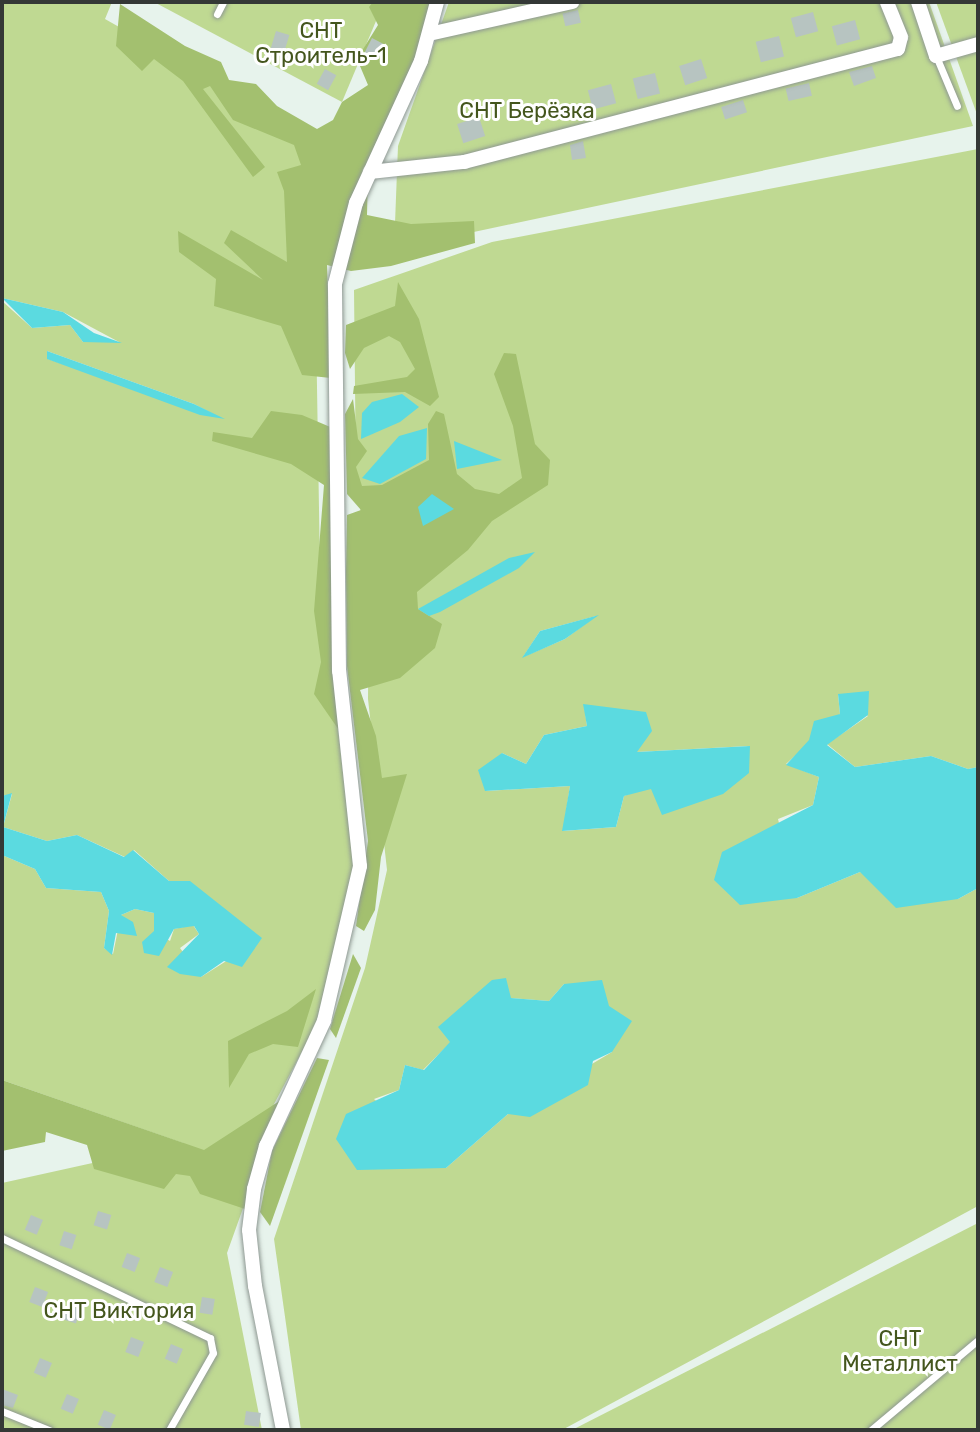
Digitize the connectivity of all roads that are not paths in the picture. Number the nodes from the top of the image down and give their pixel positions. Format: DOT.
graph roads {
  1 [pos="223,2"];
  2 [pos="437,2"];
  3 [pos="572,2"];
  4 [pos="887,2"];
  5 [pos="918,2"];
  6 [pos="217,14"];
  7 [pos="429,34"];
  8 [pos="978,44"];
  9 [pos="936,56"];
  10 [pos="957,106"];
  11 [pos="370,172"];
  12 [pos="2,1238"];
  13 [pos="978,1340"];
  14 [pos="2,1411"];
  15 [pos="49,1430"];
  16 [pos="169,1430"];
  17 [pos="283,1430"];
  18 [pos="871,1430"];
  1 -- 6 [label="lane"];
  2 -- 7 [label="street"];
  3 -- 7 [label="street"];
  4 -- 11 [label="street"];
  5 -- 9 [label="street"];
  7 -- 11 [label="street"];
  8 -- 9 [label="street"];
  9 -- 10 [label="lane"];
  11 -- 17 [label="street"];
  12 -- 16 [label="lane"];
  13 -- 18 [label="lane"];
  14 -- 15 [label="lane"];
}
